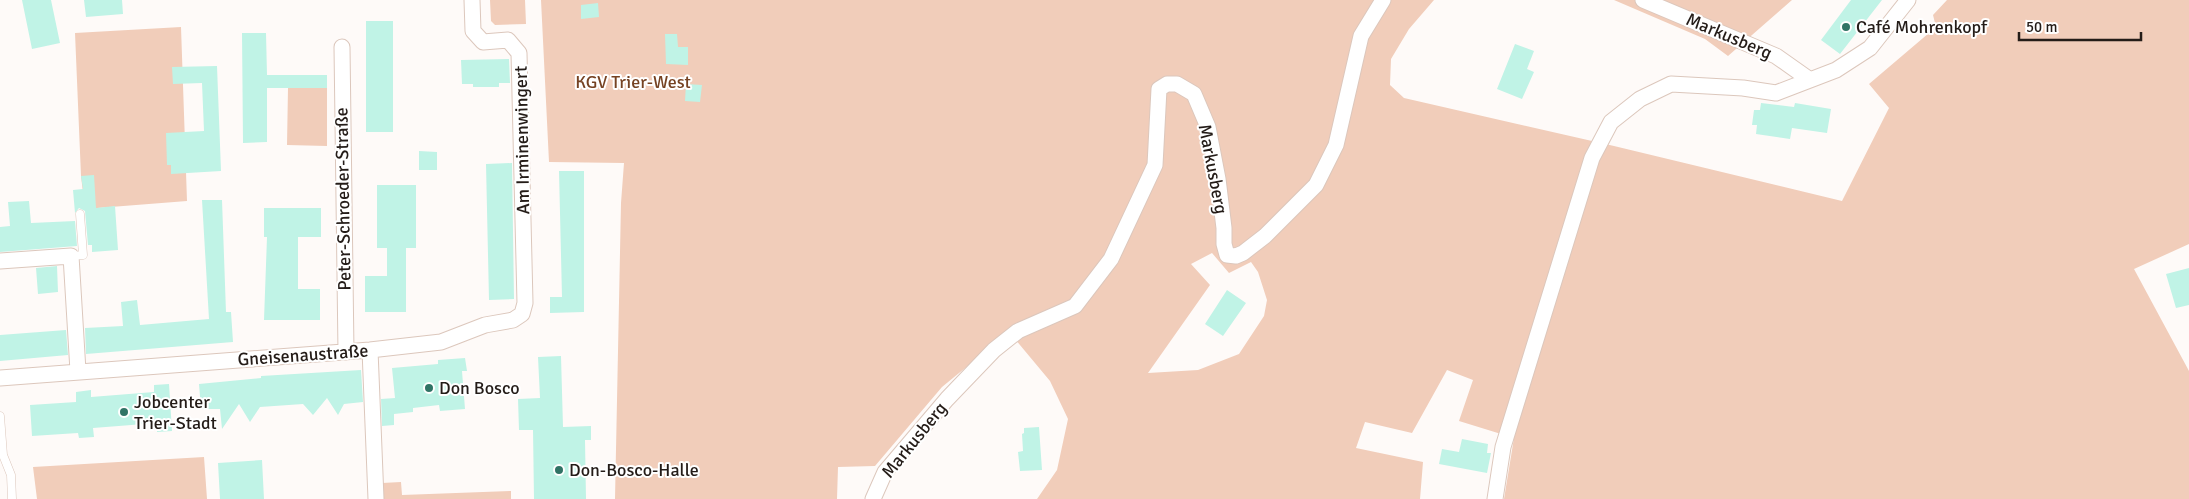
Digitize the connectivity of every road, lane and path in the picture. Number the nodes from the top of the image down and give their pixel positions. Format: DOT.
graph roads {
  1 [pos="472,0"];
  2 [pos="1383,0"];
  3 [pos="1643,0"];
  4 [pos="1908,0"];
  5 [pos="342,47"];
  6 [pos="1810,80"];
  7 [pos="80,214"];
  8 [pos="71,256"];
  9 [pos="0,261"];
  10 [pos="522,314"];
  11 [pos="370,350"];
  12 [pos="346,352"];
  13 [pos="78,371"];
  14 [pos="0,378"];
  15 [pos="0,416"];
  16 [pos="12,499"];
  17 [pos="376,499"];
  18 [pos="873,499"];
  19 [pos="1495,499"];
  1 -- 10 [label="street, Am Irminenwingert"];
  2 -- 18 [label="street, Markusberg"];
  3 -- 6 [label="street, Markusberg"];
  4 -- 6 [label="street"];
  5 -- 12 [label="street, Peter-Schroeder-Straße"];
  6 -- 19 [label="street"];
  7 -- 8 [label="lane"];
  8 -- 9 [label="street"];
  8 -- 13 [label="street"];
  10 -- 11 [label="street, Gneisenaustraße"];
  11 -- 12 [label="street, Gneisenaustraße"];
  11 -- 17 [label="street"];
  12 -- 13 [label="street, Gneisenaustraße"];
  13 -- 14 [label="street, Gneisenaustraße"];
  15 -- 16 [label="lane"];
}
